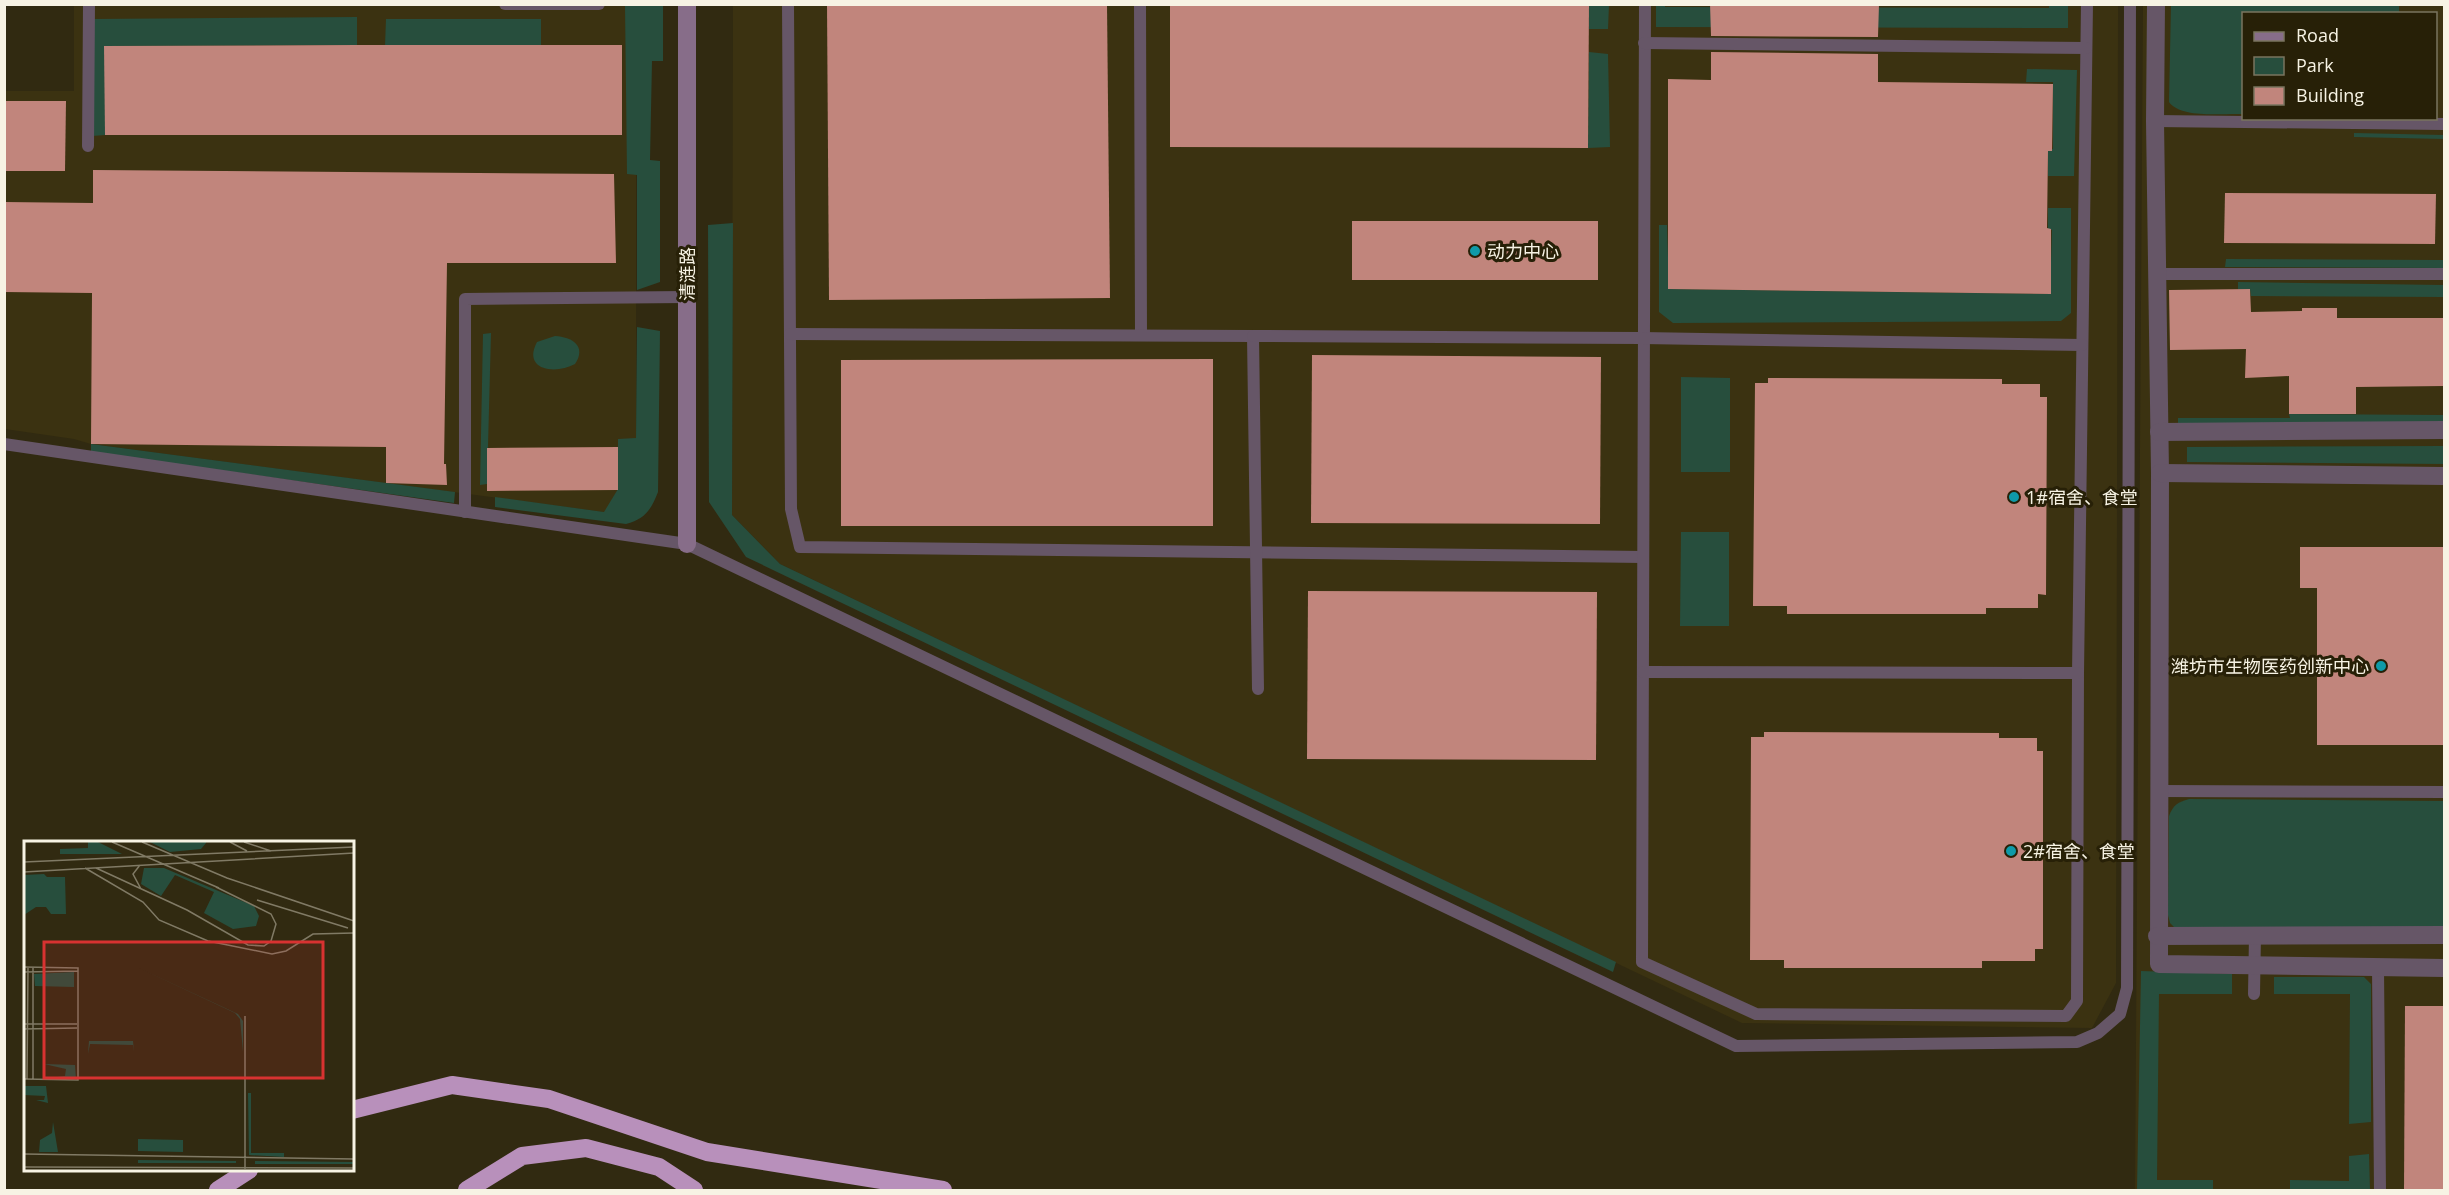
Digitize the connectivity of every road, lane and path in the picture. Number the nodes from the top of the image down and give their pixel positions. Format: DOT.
graph roads {
  1 [pos="89,4"];
  2 [pos="505,4"];
  3 [pos="599,4"];
  4 [pos="687,4"];
  5 [pos="788,4"];
  6 [pos="1140,4"];
  7 [pos="1644,4"];
  8 [pos="2086,4"];
  9 [pos="2130,4"];
  10 [pos="2156,4"];
  11 [pos="1644,43"];
  12 [pos="2086,48"];
  13 [pos="2155,121"];
  14 [pos="2445,124"];
  15 [pos="88,146"];
  16 [pos="2158,274"];
  17 [pos="2445,274"];
  18 [pos="687,297"];
  19 [pos="790,334"];
  20 [pos="1141,334"];
  21 [pos="1253,336"];
  22 [pos="1642,338"];
  23 [pos="2082,345"];
  24 [pos="2445,430"];
  25 [pos="2160,432"];
  26 [pos="4,444"];
  27 [pos="2160,473"];
  28 [pos="2445,476"];
  29 [pos="465,512"];
  30 [pos="687,544"];
  31 [pos="1256,552"];
  32 [pos="1643,557"];
  33 [pos="1642,672"];
  34 [pos="2078,673"];
  35 [pos="1258,689"];
  36 [pos="2160,791"];
  37 [pos="2445,792"];
  38 [pos="2255,935"];
  39 [pos="2445,935"];
  40 [pos="2157,936"];
  41 [pos="2255,966"];
  42 [pos="2378,968"];
  43 [pos="2445,968"];
  44 [pos="2254,994"];
  45 [pos="354,1110"];
  46 [pos="248,1171"];
  47 [pos="218,1191"];
  48 [pos="467,1191"];
  49 [pos="694,1191"];
  50 [pos="943,1191"];
  51 [pos="2380,1191"];
  1 -- 15 [label="lane"];
  2 -- 3 [label="lane"];
  4 -- 18 [label="street, 清涟路"];
  5 -- 19 [label="lane"];
  6 -- 20 [label="lane"];
  7 -- 11 [label="lane"];
  8 -- 12 [label="lane"];
  9 -- 30 [label="lane"];
  10 -- 13 [label="street"];
  11 -- 12 [label="lane"];
  11 -- 22 [label="lane"];
  12 -- 23 [label="lane"];
  13 -- 14 [label="lane"];
  13 -- 16 [label="street"];
  16 -- 17 [label="lane"];
  16 -- 25 [label="street"];
  18 -- 29 [label="lane"];
  18 -- 30 [label="street, 清涟路"];
  19 -- 20 [label="lane"];
  19 -- 31 [label="lane"];
  20 -- 21 [label="lane"];
  21 -- 22 [label="lane"];
  21 -- 31 [label="lane"];
  22 -- 23 [label="lane"];
  22 -- 32 [label="lane"];
  23 -- 34 [label="lane"];
  24 -- 25 [label="street"];
  25 -- 27 [label="street"];
  26 -- 29 [label="lane"];
  27 -- 28 [label="street"];
  27 -- 36 [label="street"];
  29 -- 30 [label="lane"];
  31 -- 32 [label="lane"];
  31 -- 35 [label="lane"];
  32 -- 33 [label="lane"];
  33 -- 34 [label="lane"];
  33 -- 34 [label="lane"];
  36 -- 37 [label="lane"];
  36 -- 40 [label="street"];
  38 -- 39 [label="street"];
  38 -- 40 [label="street"];
  38 -- 41 [label="lane"];
  40 -- 41 [label="street"];
  41 -- 42 [label="street"];
  41 -- 44 [label="lane"];
  42 -- 43 [label="street"];
  42 -- 51 [label="lane"];
  45 -- 50 [label="highway"];
  46 -- 47 [label="highway"];
  48 -- 49 [label="highway"];
}
